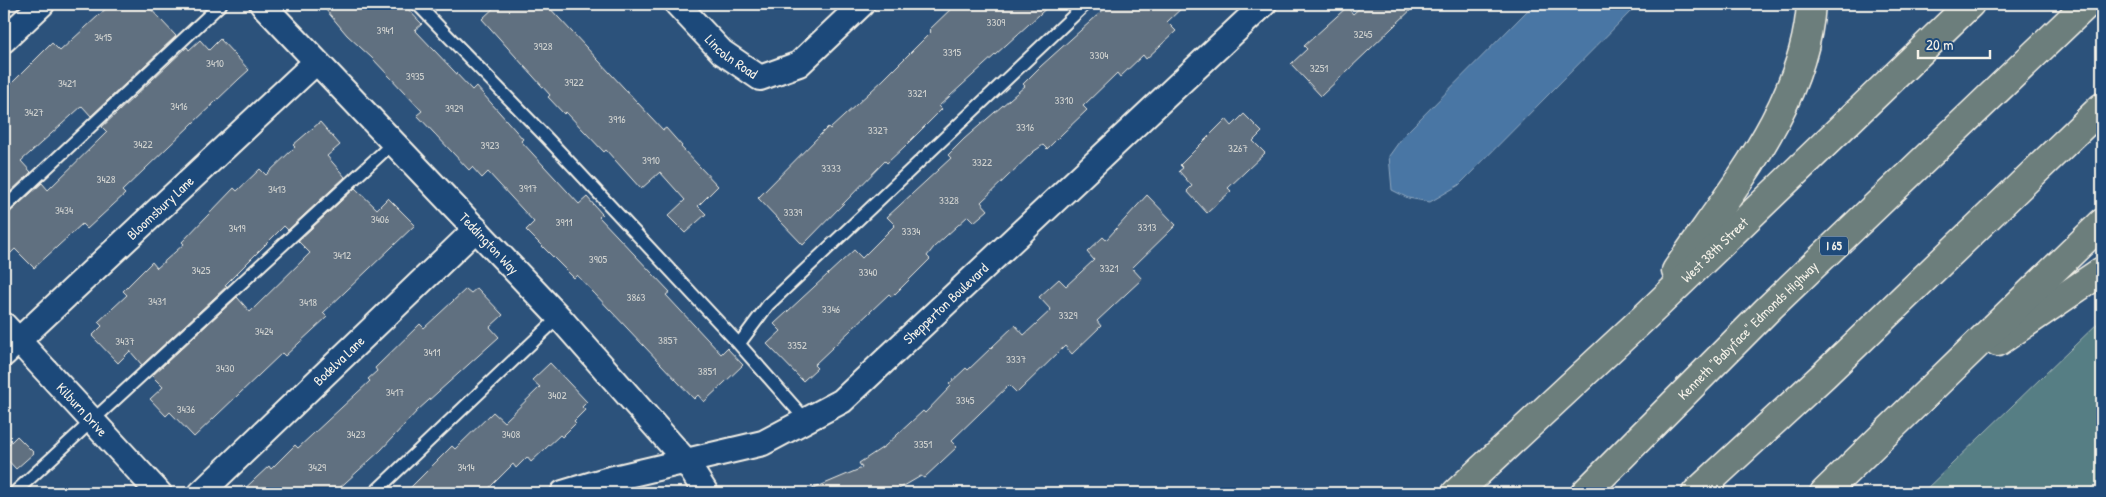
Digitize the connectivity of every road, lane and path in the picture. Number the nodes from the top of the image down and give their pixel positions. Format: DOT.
graph roads {
  1 [pos="42,4"];
  2 [pos="221,4"];
  3 [pos="262,4"];
  4 [pos="417,4"];
  5 [pos="677,4"];
  6 [pos="862,4"];
  7 [pos="1086,4"];
  8 [pos="1264,4"];
  9 [pos="1811,4"];
  10 [pos="1970,4"];
  11 [pos="2087,4"];
  12 [pos="4,40"];
  13 [pos="316,62"];
  14 [pos="2102,107"];
  15 [pos="394,142"];
  16 [pos="4,208"];
  17 [pos="2102,223"];
  18 [pos="476,229"];
  19 [pos="2102,271"];
  20 [pos="1646,316"];
  21 [pos="559,317"];
  22 [pos="8,340"];
  23 [pos="739,344"];
  24 [pos="1934,385"];
  25 [pos="806,420"];
  26 [pos="92,421"];
  27 [pos="686,460"];
  28 [pos="14,493"];
  29 [pos="159,493"];
  30 [pos="201,493"];
  31 [pos="374,493"];
  32 [pos="564,493"];
  33 [pos="706,493"];
  34 [pos="1456,493"];
  35 [pos="1585,493"];
  36 [pos="1696,493"];
  37 [pos="1824,493"];
  1 -- 12 [label="street"];
  2 -- 16 [label="lane"];
  3 -- 13 [label="street, Teddington Way"];
  4 -- 23 [label="lane"];
  5 -- 6 [label="street, Lincoln Road"];
  7 -- 23 [label="lane"];
  8 -- 25 [label="street, Shepperton Boulevard"];
  9 -- 20 [label="main road"];
  10 -- 20 [label="main road, West 38th Street"];
  11 -- 35 [label="main road, Kenneth \"Babyface\" Edmonds Highway / I 65"];
  13 -- 15 [label="street, Teddington Way"];
  13 -- 22 [label="street, Bloomsbury Lane"];
  14 -- 36 [label="main road"];
  15 -- 18 [label="street, Teddington Way"];
  15 -- 26 [label="lane"];
  17 -- 24 [label="main road"];
  18 -- 21 [label="street, Teddington Way"];
  18 -- 30 [label="street, Bodelva Lane"];
  19 -- 24 [label="main road"];
  20 -- 34 [label="main road, West 38th Street"];
  21 -- 27 [label="street, Teddington Way"];
  21 -- 31 [label="lane"];
  22 -- 26 [label="street, Kilburn Drive"];
  23 -- 25 [label="lane"];
  24 -- 37 [label="main road"];
  25 -- 27 [label="street, Shepperton Boulevard"];
  26 -- 28 [label="lane"];
  26 -- 29 [label="street, Kilburn Drive"];
  27 -- 32 [label="street, Shepperton Boulevard"];
  27 -- 33 [label="street, Teddington Way"];
}
